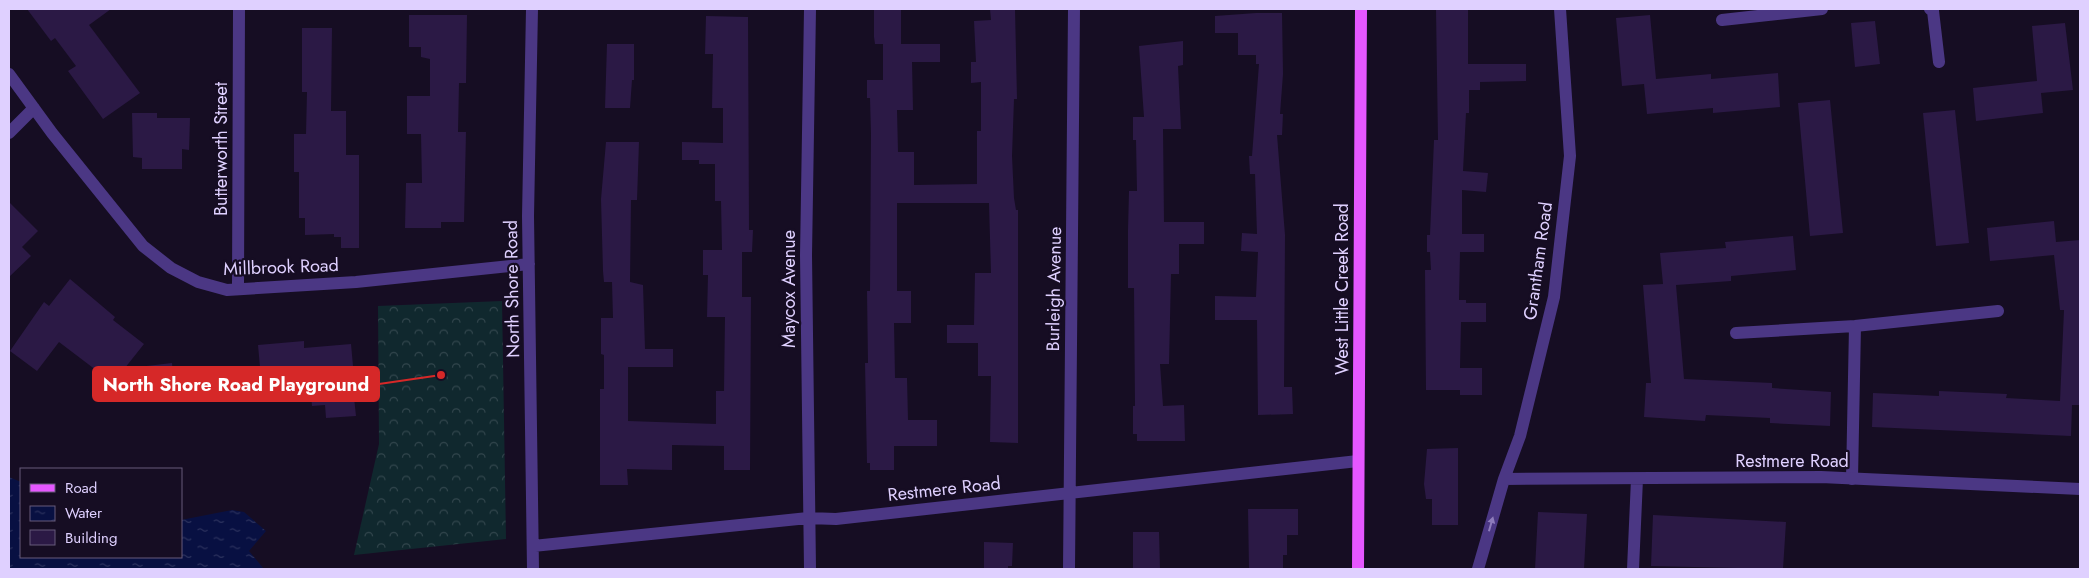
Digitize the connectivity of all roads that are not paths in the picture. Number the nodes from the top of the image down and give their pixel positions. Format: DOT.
graph roads {
  1 [pos="239,9"];
  2 [pos="532,9"];
  3 [pos="810,9"];
  4 [pos="1074,9"];
  5 [pos="1361,9"];
  6 [pos="1560,9"];
  7 [pos="1822,9"];
  8 [pos="1930,9"];
  9 [pos="1722,20"];
  10 [pos="1939,62"];
  11 [pos="9,74"];
  12 [pos="34,108"];
  13 [pos="9,133"];
  14 [pos="529,264"];
  15 [pos="238,289"];
  16 [pos="1998,311"];
  17 [pos="1855,326"];
  18 [pos="1736,333"];
  19 [pos="1358,461"];
  20 [pos="1637,478"];
  21 [pos="1504,479"];
  22 [pos="1852,479"];
  23 [pos="2080,489"];
  24 [pos="1069,493"];
  25 [pos="808,518"];
  26 [pos="533,546"];
  27 [pos="533,569"];
  28 [pos="810,569"];
  29 [pos="1069,569"];
  30 [pos="1358,569"];
  31 [pos="1478,569"];
  32 [pos="1633,569"];
  1 -- 15 [label="street, Butterworth Street"];
  2 -- 14 [label="street, North Shore Road"];
  3 -- 25 [label="street, Maycox Avenue"];
  4 -- 24 [label="street, Burleigh Avenue"];
  5 -- 19 [label="main road, West Little Creek Road"];
  6 -- 21 [label="street, Grantham Road"];
  7 -- 9 [label="street"];
  8 -- 10 [label="street"];
  11 -- 12 [label="street, Millbrook Road"];
  12 -- 13 [label="street"];
  12 -- 15 [label="street, Millbrook Road"];
  14 -- 15 [label="street, Millbrook Road"];
  14 -- 26 [label="street, North Shore Road"];
  16 -- 17 [label="street"];
  17 -- 18 [label="street"];
  17 -- 22 [label="street"];
  19 -- 24 [label="street, Restmere Road"];
  19 -- 30 [label="main road, West Little Creek Road"];
  20 -- 21 [label="street, Restmere Road"];
  20 -- 22 [label="street, Restmere Road"];
  20 -- 32 [label="street"];
  31 -- 21 [label="street, Grantham Road, one-way"];
  22 -- 23 [label="street, Restmere Road"];
  24 -- 25 [label="street, Restmere Road"];
  24 -- 29 [label="street, Burleigh Avenue"];
  25 -- 26 [label="street, Restmere Road"];
  25 -- 28 [label="street, Maycox Avenue"];
  26 -- 27 [label="street, North Shore Road"];
}
